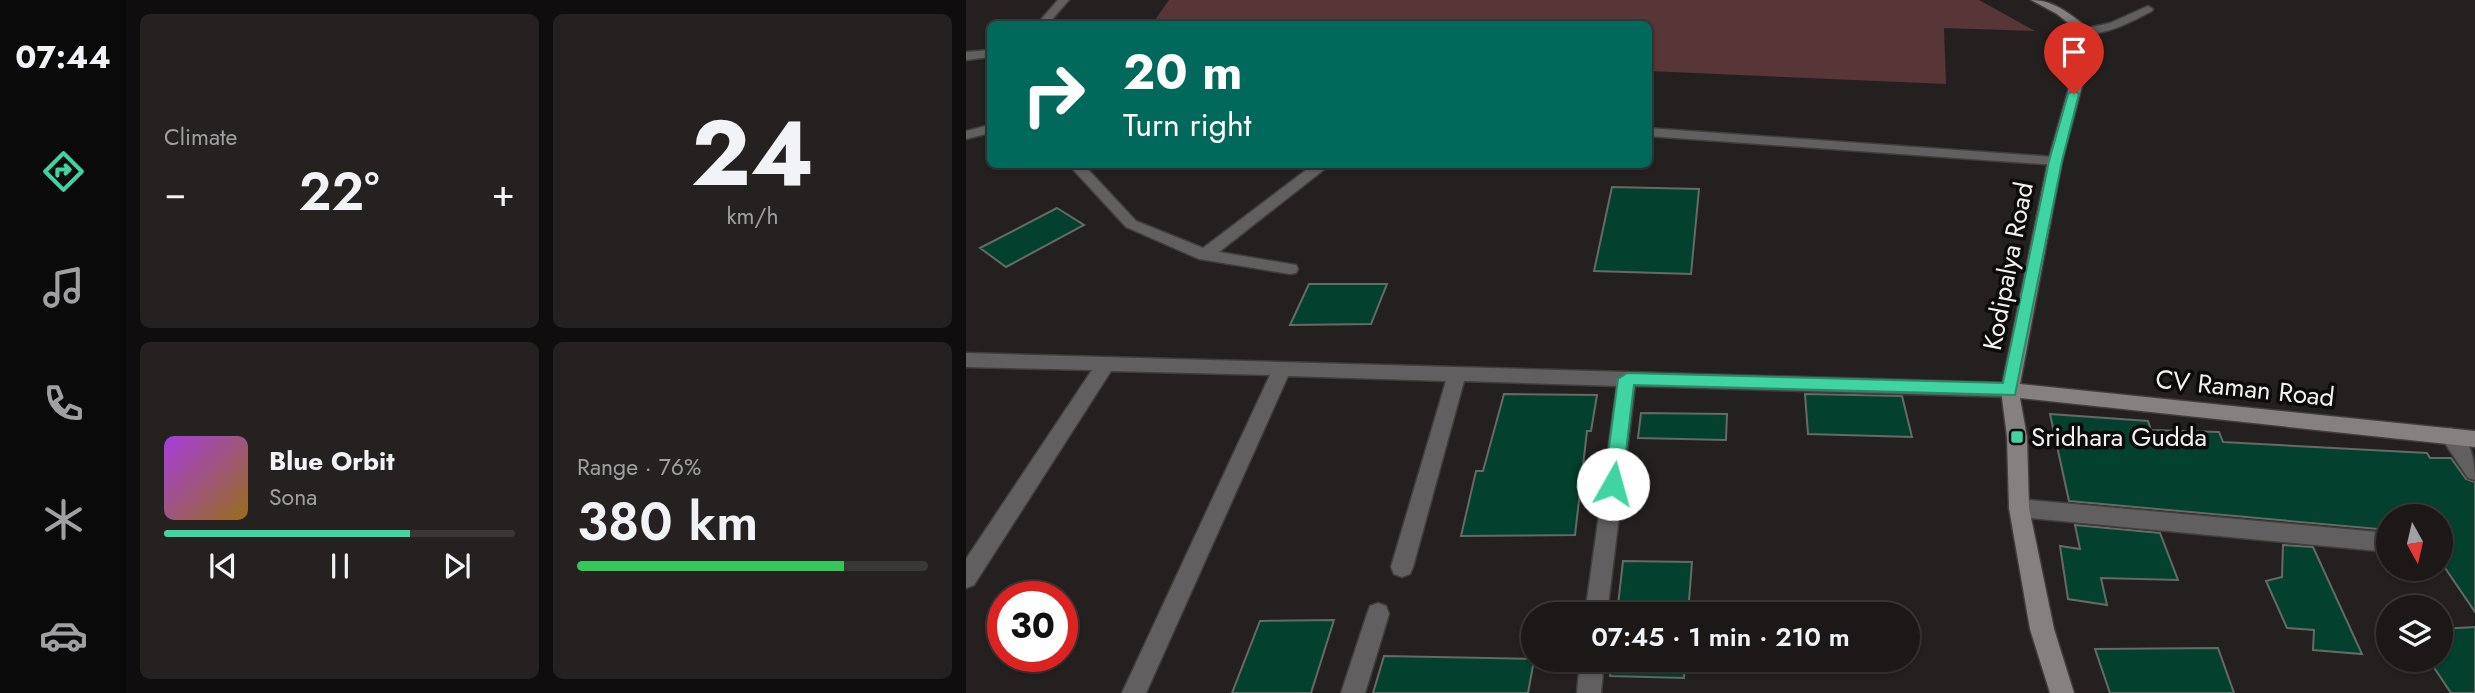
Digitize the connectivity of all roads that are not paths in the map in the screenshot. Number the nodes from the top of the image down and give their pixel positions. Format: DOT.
graph roads {
  1 [pos="1064,0"];
  2 [pos="2036,0"];
  3 [pos="2148,9"];
  4 [pos="1045,21"];
  5 [pos="2084,30"];
  6 [pos="987,54"];
  7 [pos="966,56"];
  8 [pos="987,130"];
  9 [pos="1652,132"];
  10 [pos="966,135"];
  11 [pos="2056,161"];
  12 [pos="1079,168"];
  13 [pos="1319,168"];
  14 [pos="1205,255"];
  15 [pos="1290,269"];
  16 [pos="966,360"];
  17 [pos="1106,364"];
  18 [pos="1282,369"];
  19 [pos="1457,374"];
  20 [pos="1627,379"];
  21 [pos="2010,390"];
  22 [pos="2450,436"];
  23 [pos="2475,439"];
  24 [pos="2475,472"];
  25 [pos="2019,508"];
  26 [pos="2376,542"];
  27 [pos="1402,567"];
  28 [pos="966,578"];
  29 [pos="1598,602"];
  30 [pos="1378,614"];
  31 [pos="1591,672"];
  32 [pos="1134,693"];
  33 [pos="1353,693"];
  34 [pos="1589,693"];
  35 [pos="2062,693"];
  1 -- 4 [label="street"];
  2 -- 5 [label="main road"];
  3 -- 5 [label="street"];
  5 -- 11 [label="main road, Kodipalya Road"];
  6 -- 7 [label="street"];
  8 -- 10 [label="street"];
  9 -- 11 [label="street"];
  11 -- 21 [label="main road, Kodipalya Road"];
  12 -- 14 [label="street"];
  13 -- 14 [label="street"];
  14 -- 15 [label="street"];
  16 -- 17 [label="street"];
  17 -- 18 [label="street"];
  17 -- 28 [label="street"];
  18 -- 19 [label="street"];
  18 -- 32 [label="street"];
  19 -- 20 [label="street"];
  19 -- 27 [label="street"];
  20 -- 21 [label="street"];
  20 -- 29 [label="street"];
  21 -- 22 [label="main road, CV Raman Road"];
  21 -- 25 [label="main road, Kodipalya Road"];
  22 -- 23 [label="main road, CV Raman Road"];
  22 -- 24 [label="street"];
  25 -- 26 [label="street"];
  25 -- 35 [label="main road, Kodipalya Road"];
  30 -- 33 [label="street"];
  31 -- 34 [label="street"];
}
